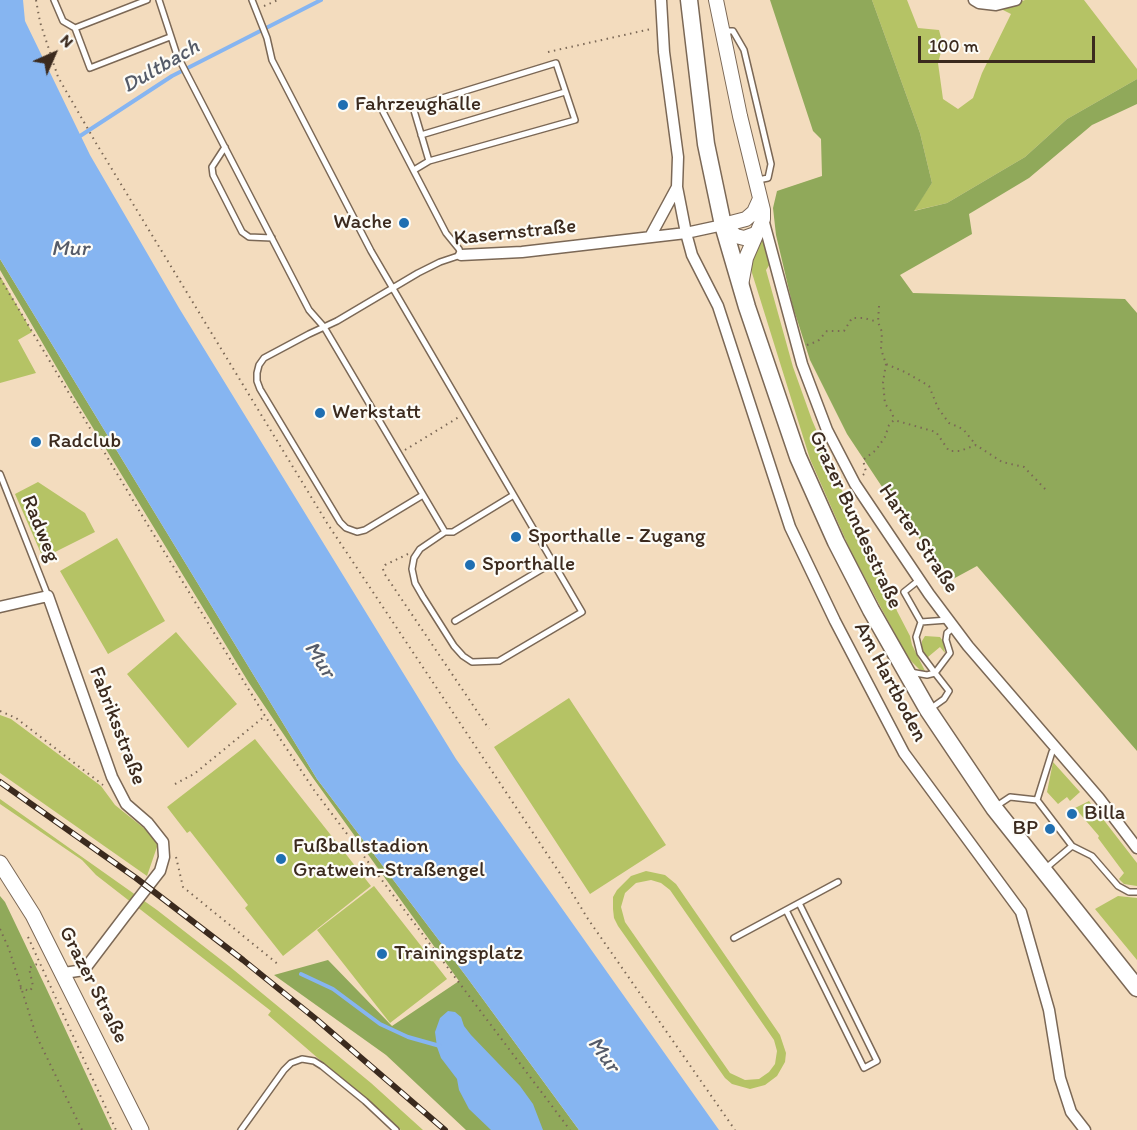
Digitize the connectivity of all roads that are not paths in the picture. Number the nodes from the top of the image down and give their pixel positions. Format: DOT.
graph roads {
  1 [pos="54,0"];
  2 [pos="147,0"];
  3 [pos="159,0"];
  4 [pos="252,0"];
  5 [pos="661,0"];
  6 [pos="689,0"];
  7 [pos="716,0"];
  8 [pos="974,0"];
  9 [pos="1016,0"];
  10 [pos="75,28"];
  11 [pos="722,31"];
  12 [pos="170,38"];
  13 [pos="566,92"];
  14 [pos="379,105"];
  15 [pos="421,135"];
  16 [pos="225,147"];
  17 [pos="429,161"];
  18 [pos="414,171"];
  19 [pos="755,180"];
  20 [pos="677,187"];
  21 [pos="759,201"];
  22 [pos="723,225"];
  23 [pos="762,228"];
  24 [pos="686,233"];
  25 [pos="650,237"];
  26 [pos="272,238"];
  27 [pos="461,255"];
  28 [pos="741,285"];
  29 [pos="392,289"];
  30 [pos="324,327"];
  31 [pos="0,474"];
  32 [pos="423,495"];
  33 [pos="512,496"];
  34 [pos="445,532"];
  35 [pos="552,563"];
  36 [pos="919,580"];
  37 [pos="48,596"];
  38 [pos="0,607"];
  39 [pos="455,621"];
  40 [pos="921,622"];
  41 [pos="951,623"];
  42 [pos="905,671"];
  43 [pos="935,674"];
  44 [pos="928,710"];
  45 [pos="1056,748"];
  46 [pos="1037,800"];
  47 [pos="994,808"];
  48 [pos="1072,846"];
  49 [pos="1137,848"];
  50 [pos="0,863"];
  51 [pos="1044,869"];
  52 [pos="838,882"];
  53 [pos="1137,892"];
  54 [pos="799,903"];
  55 [pos="786,910"];
  56 [pos="734,938"];
  57 [pos="64,973"];
  58 [pos="1137,988"];
  59 [pos="386,1121"];
  60 [pos="141,1130"];
  61 [pos="241,1130"];
  62 [pos="387,1130"];
  63 [pos="396,1130"];
  64 [pos="1085,1130"];
  1 -- 10 [label="lane"];
  2 -- 10 [label="lane"];
  3 -- 12 [label="lane"];
  4 -- 29 [label="lane"];
  5 -- 20 [label="street"];
  6 -- 22 [label="main road, Grazer Bundesstraße"];
  7 -- 11 [label="street, Harter Straße"];
  8 -- 9 [label="street"];
  10 -- 12 [label="lane"];
  11 -- 19 [label="street, Harter Straße"];
  11 -- 19 [label="lane"];
  12 -- 16 [label="lane"];
  13 -- 15 [label="lane"];
  13 -- 15 [label="lane"];
  13 -- 17 [label="lane"];
  14 -- 18 [label="lane"];
  15 -- 17 [label="lane"];
  16 -- 26 [label="lane"];
  16 -- 26 [label="lane"];
  17 -- 18 [label="lane"];
  18 -- 27 [label="lane"];
  19 -- 21 [label="street, Harter Straße"];
  20 -- 24 [label="street"];
  20 -- 25 [label="street"];
  21 -- 22 [label="street"];
  21 -- 23 [label="street, Harter Straße"];
  22 -- 23 [label="street"];
  22 -- 24 [label="street, Kasernstraße"];
  22 -- 28 [label="main road, Grazer Bundesstraße"];
  23 -- 28 [label="street"];
  23 -- 36 [label="street, Harter Straße"];
  24 -- 25 [label="street, Kasernstraße"];
  24 -- 64 [label="street, Am Hartboden"];
  25 -- 27 [label="street, Kasernstraße"];
  26 -- 30 [label="lane"];
  27 -- 29 [label="lane, Kasernstraße"];
  28 -- 42 [label="main road, Grazer Bundesstraße"];
  29 -- 30 [label="lane, Kasernstraße"];
  29 -- 33 [label="lane"];
  30 -- 32 [label="lane"];
  30 -- 32 [label="lane, Kasernstraße"];
  31 -- 37 [label="lane, Radweg"];
  32 -- 34 [label="lane"];
  33 -- 34 [label="lane"];
  33 -- 35 [label="lane"];
  34 -- 35 [label="lane"];
  35 -- 39 [label="lane"];
  36 -- 40 [label="lane"];
  36 -- 41 [label="street, Harter Straße"];
  37 -- 38 [label="street"];
  37 -- 57 [label="street, Fabriksstraße"];
  40 -- 41 [label="lane"];
  40 -- 43 [label="lane"];
  41 -- 43 [label="lane"];
  41 -- 45 [label="street, Harter Straße"];
  42 -- 43 [label="lane"];
  42 -- 44 [label="main road, Grazer Bundesstraße"];
  43 -- 44 [label="lane"];
  44 -- 47 [label="main road, Grazer Bundesstraße"];
  45 -- 46 [label="lane"];
  45 -- 49 [label="street, Harter Straße"];
  46 -- 47 [label="lane"];
  46 -- 48 [label="lane"];
  47 -- 51 [label="main road, Grazer Bundesstraße"];
  48 -- 51 [label="lane"];
  48 -- 53 [label="lane"];
  50 -- 57 [label="main road, Grazer Straße"];
  51 -- 58 [label="main road, Grazer Bundesstraße"];
  52 -- 54 [label="lane"];
  54 -- 55 [label="lane"];
  54 -- 55 [label="lane"];
  55 -- 56 [label="lane"];
  57 -- 60 [label="main road, Grazer Straße"];
  59 -- 61 [label="lane"];
  59 -- 62 [label="lane"];
  59 -- 63 [label="lane"];
}
